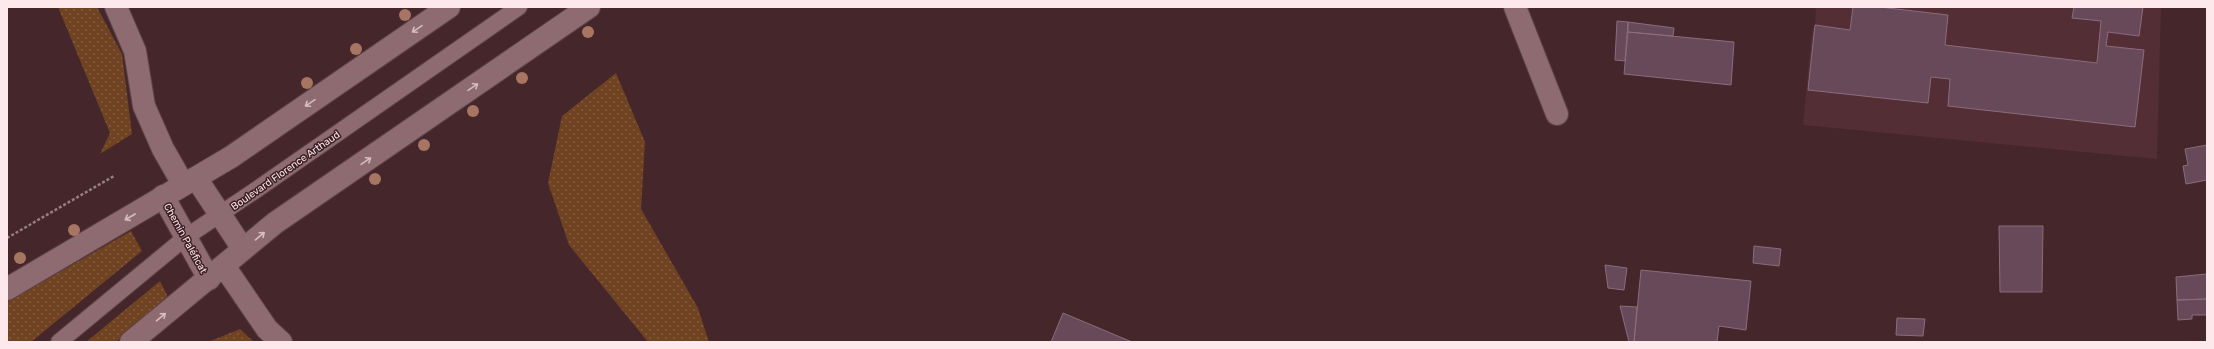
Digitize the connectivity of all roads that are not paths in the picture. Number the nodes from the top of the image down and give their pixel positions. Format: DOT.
graph roads {
  1 [pos="116,7"];
  2 [pos="449,7"];
  3 [pos="519,7"];
  4 [pos="589,7"];
  5 [pos="1515,7"];
  6 [pos="1557,114"];
  7 [pos="190,181"];
  8 [pos="163,196"];
  9 [pos="220,215"];
  10 [pos="186,237"];
  11 [pos="243,249"];
  12 [pos="216,272"];
  13 [pos="7,289"];
  14 [pos="59,342"];
  15 [pos="131,342"];
  16 [pos="281,342"];
  1 -- 7 [label="street"];
  2 -- 7 [label="street, one-way"];
  3 -- 9 [label="lane, Boulevard Florence Arthaud"];
  11 -- 4 [label="street, one-way"];
  5 -- 6 [label="street"];
  7 -- 8 [label="street"];
  7 -- 9 [label="street"];
  8 -- 10 [label="street, Chemin Paléficat"];
  8 -- 13 [label="street, one-way"];
  9 -- 10 [label="lane, Boulevard Florence Arthaud"];
  9 -- 11 [label="street"];
  10 -- 12 [label="street, Chemin Paléficat"];
  10 -- 14 [label="lane, Boulevard Florence Arthaud"];
  11 -- 12 [label="street"];
  15 -- 12 [label="street, one-way"];
  12 -- 16 [label="street, Chemin Paléficat"];
}
